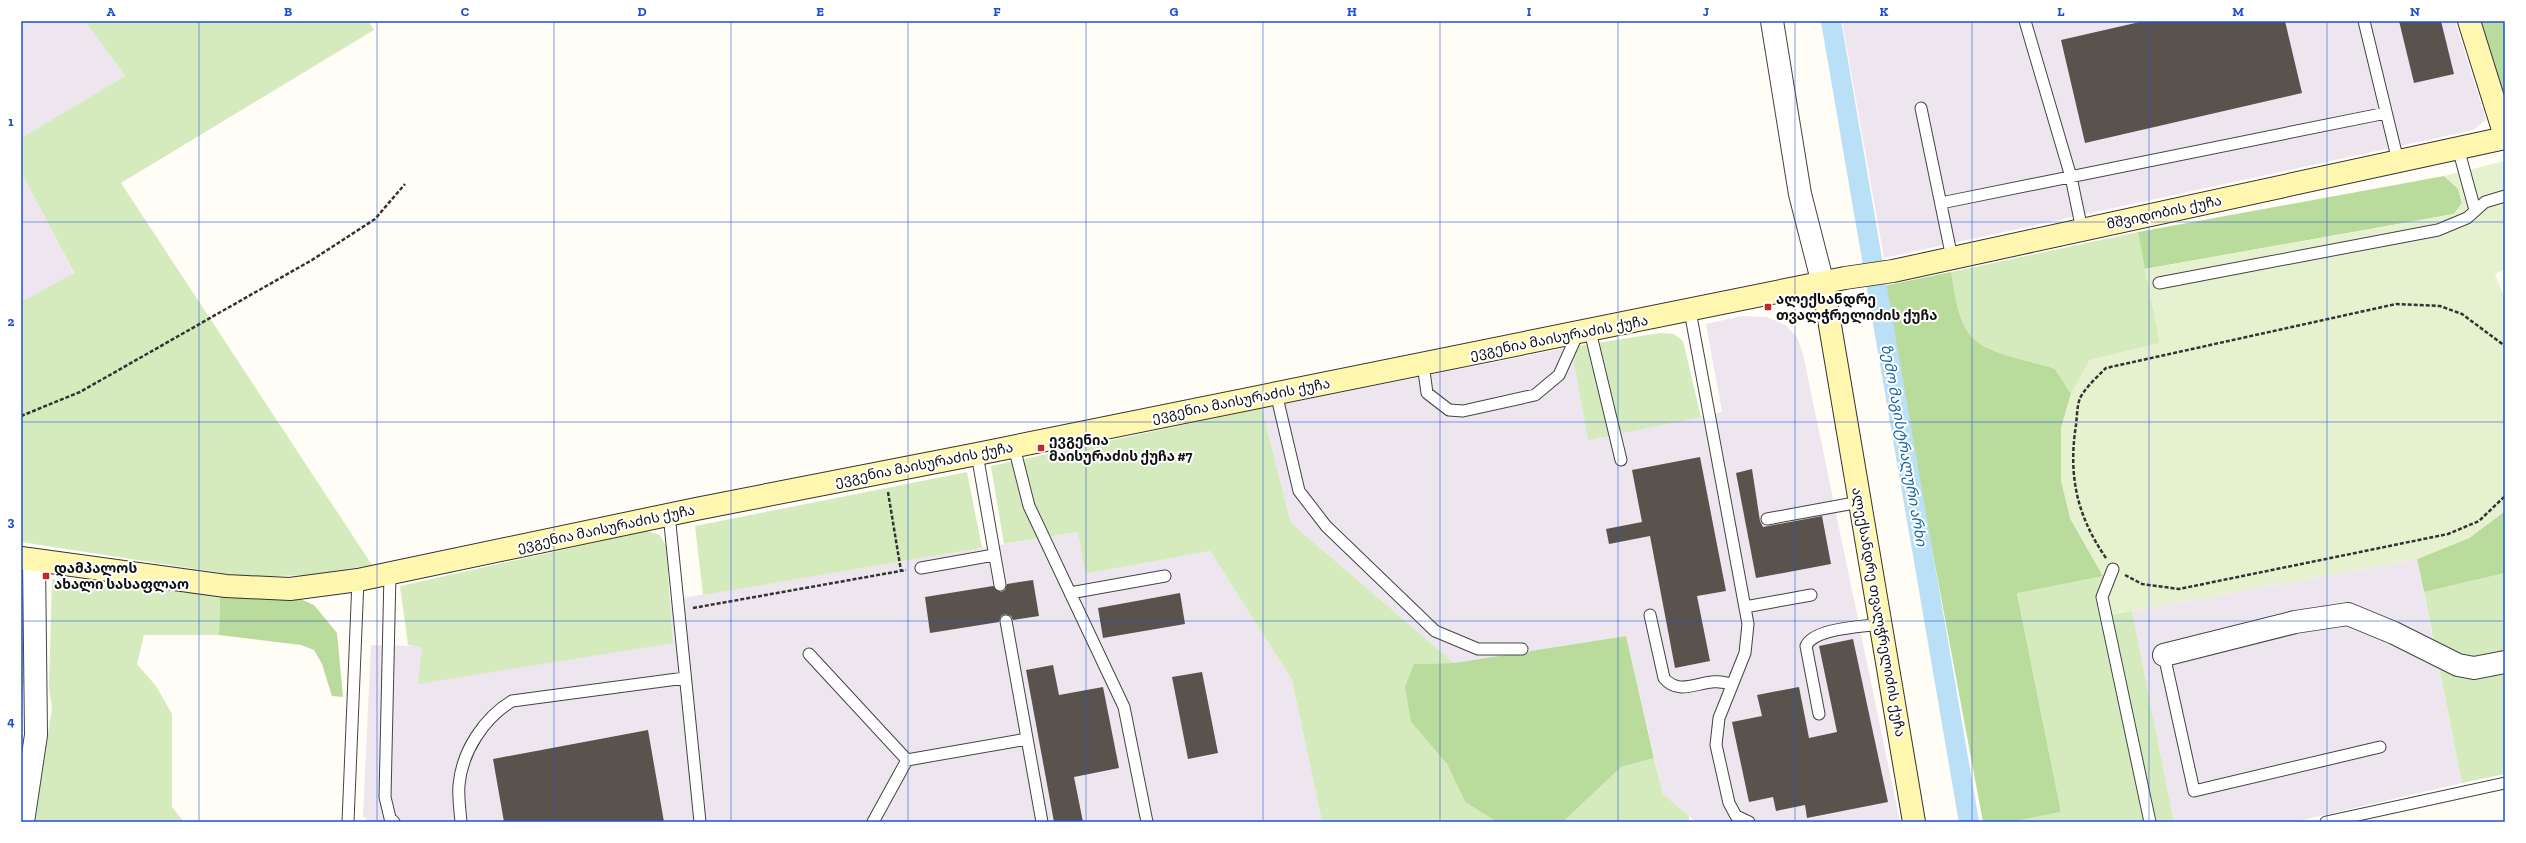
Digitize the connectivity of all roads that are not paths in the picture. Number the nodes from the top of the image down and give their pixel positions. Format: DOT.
graph roads {
  1 [pos="1772,21"];
  2 [pos="2364,21"];
  3 [pos="2469,21"];
  4 [pos="2027,22"];
  5 [pos="1921,108"];
  6 [pos="2386,113"];
  7 [pos="2505,137"];
  8 [pos="2458,148"];
  9 [pos="2398,161"];
  10 [pos="2071,177"];
  11 [pos="2505,196"];
  12 [pos="1941,203"];
  13 [pos="2475,210"];
  14 [pos="2082,230"];
  15 [pos="1952,258"];
  16 [pos="2159,283"];
  17 [pos="1823,284"];
  18 [pos="1690,311"];
  19 [pos="1584,332"];
  20 [pos="1423,364"];
  21 [pos="1276,393"];
  22 [pos="1014,447"];
  23 [pos="977,454"];
  24 [pos="1621,460"];
  25 [pos="1860,502"];
  26 [pos="669,514"];
  27 [pos="1767,519"];
  28 [pos="994,555"];
  29 [pos="28,559"];
  30 [pos="921,568"];
  31 [pos="2113,569"];
  32 [pos="390,573"];
  33 [pos="1165,576"];
  34 [pos="358,580"];
  35 [pos="1000,585"];
  36 [pos="1070,593"];
  37 [pos="1811,595"];
  38 [pos="1745,607"];
  39 [pos="1650,615"];
  40 [pos="1006,621"];
  41 [pos="1881,624"];
  42 [pos="1522,650"];
  43 [pos="809,654"];
  44 [pos="2164,655"];
  45 [pos="2505,662"];
  46 [pos="685,678"];
  47 [pos="1732,685"];
  48 [pos="28,713"];
  49 [pos="1819,714"];
  50 [pos="1027,739"];
  51 [pos="2380,747"];
  52 [pos="907,760"];
  53 [pos="2505,783"];
  54 [pos="23,822"];
  55 [pos="348,822"];
  56 [pos="394,822"];
  57 [pos="461,822"];
  58 [pos="700,822"];
  59 [pos="873,822"];
  60 [pos="1042,822"];
  61 [pos="1147,822"];
  62 [pos="1749,822"];
  63 [pos="1914,822"];
  64 [pos="2150,822"];
  65 [pos="2326,822"];
  1 -- 17 [label="street"];
  2 -- 6 [label="lane"];
  3 -- 7 [label="street"];
  4 -- 10 [label="lane"];
  5 -- 12 [label="lane"];
  6 -- 9 [label="lane"];
  6 -- 10 [label="lane"];
  7 -- 8 [label="street, მშვიდობის ქუჩა"];
  8 -- 9 [label="street, მშვიდობის ქუჩა"];
  8 -- 13 [label="lane"];
  9 -- 14 [label="street, მშვიდობის ქუჩა"];
  10 -- 12 [label="lane"];
  10 -- 14 [label="lane"];
  11 -- 13 [label="lane"];
  12 -- 15 [label="lane"];
  13 -- 16 [label="lane"];
  14 -- 15 [label="street, მშვიდობის ქუჩა"];
  15 -- 17 [label="street, მშვიდობის ქუჩა"];
  17 -- 18 [label="street, ევგენია მაისურაძის ქუჩა"];
  17 -- 25 [label="street, ალექსანდრე თვალჭრელიძის ქუჩა"];
  18 -- 19 [label="street, ევგენია მაისურაძის ქუჩა"];
  18 -- 38 [label="lane"];
  19 -- 20 [label="street, ევგენია მაისურაძის ქუჩა"];
  19 -- 20 [label="lane"];
  19 -- 24 [label="lane"];
  20 -- 21 [label="street, ევგენია მაისურაძის ქუჩა"];
  21 -- 22 [label="street, ევგენია მაისურაძის ქუჩა"];
  21 -- 42 [label="lane"];
  22 -- 23 [label="street, ევგენია მაისურაძის ქუჩა"];
  22 -- 36 [label="lane"];
  23 -- 26 [label="street, ევგენია მაისურაძის ქუჩა"];
  23 -- 28 [label="lane"];
  25 -- 27 [label="lane"];
  25 -- 41 [label="street, ალექსანდრე თვალჭრელიძის ქუჩა"];
  26 -- 32 [label="street, ევგენია მაისურაძის ქუჩა"];
  26 -- 46 [label="lane"];
  28 -- 30 [label="lane"];
  28 -- 35 [label="lane"];
  29 -- 34 [label="street, ევგენია მაისურაძის ქუჩა"];
  29 -- 48 [label="street"];
  31 -- 64 [label="lane"];
  32 -- 34 [label="street, ევგენია მაისურაძის ქუჩა"];
  32 -- 56 [label="lane"];
  33 -- 36 [label="lane"];
  34 -- 55 [label="lane"];
  36 -- 61 [label="lane"];
  37 -- 38 [label="lane"];
  38 -- 47 [label="lane"];
  39 -- 47 [label="lane"];
  40 -- 50 [label="lane"];
  41 -- 49 [label="lane"];
  41 -- 63 [label="street, ალექსანდრე თვალჭრელიძის ქუჩა"];
  43 -- 52 [label="lane"];
  44 -- 45 [label="street"];
  44 -- 51 [label="lane"];
  46 -- 57 [label="lane"];
  46 -- 58 [label="lane"];
  47 -- 62 [label="lane"];
  48 -- 54 [label="street"];
  50 -- 52 [label="lane"];
  50 -- 60 [label="lane"];
  52 -- 59 [label="lane"];
  53 -- 65 [label="lane"];
}
